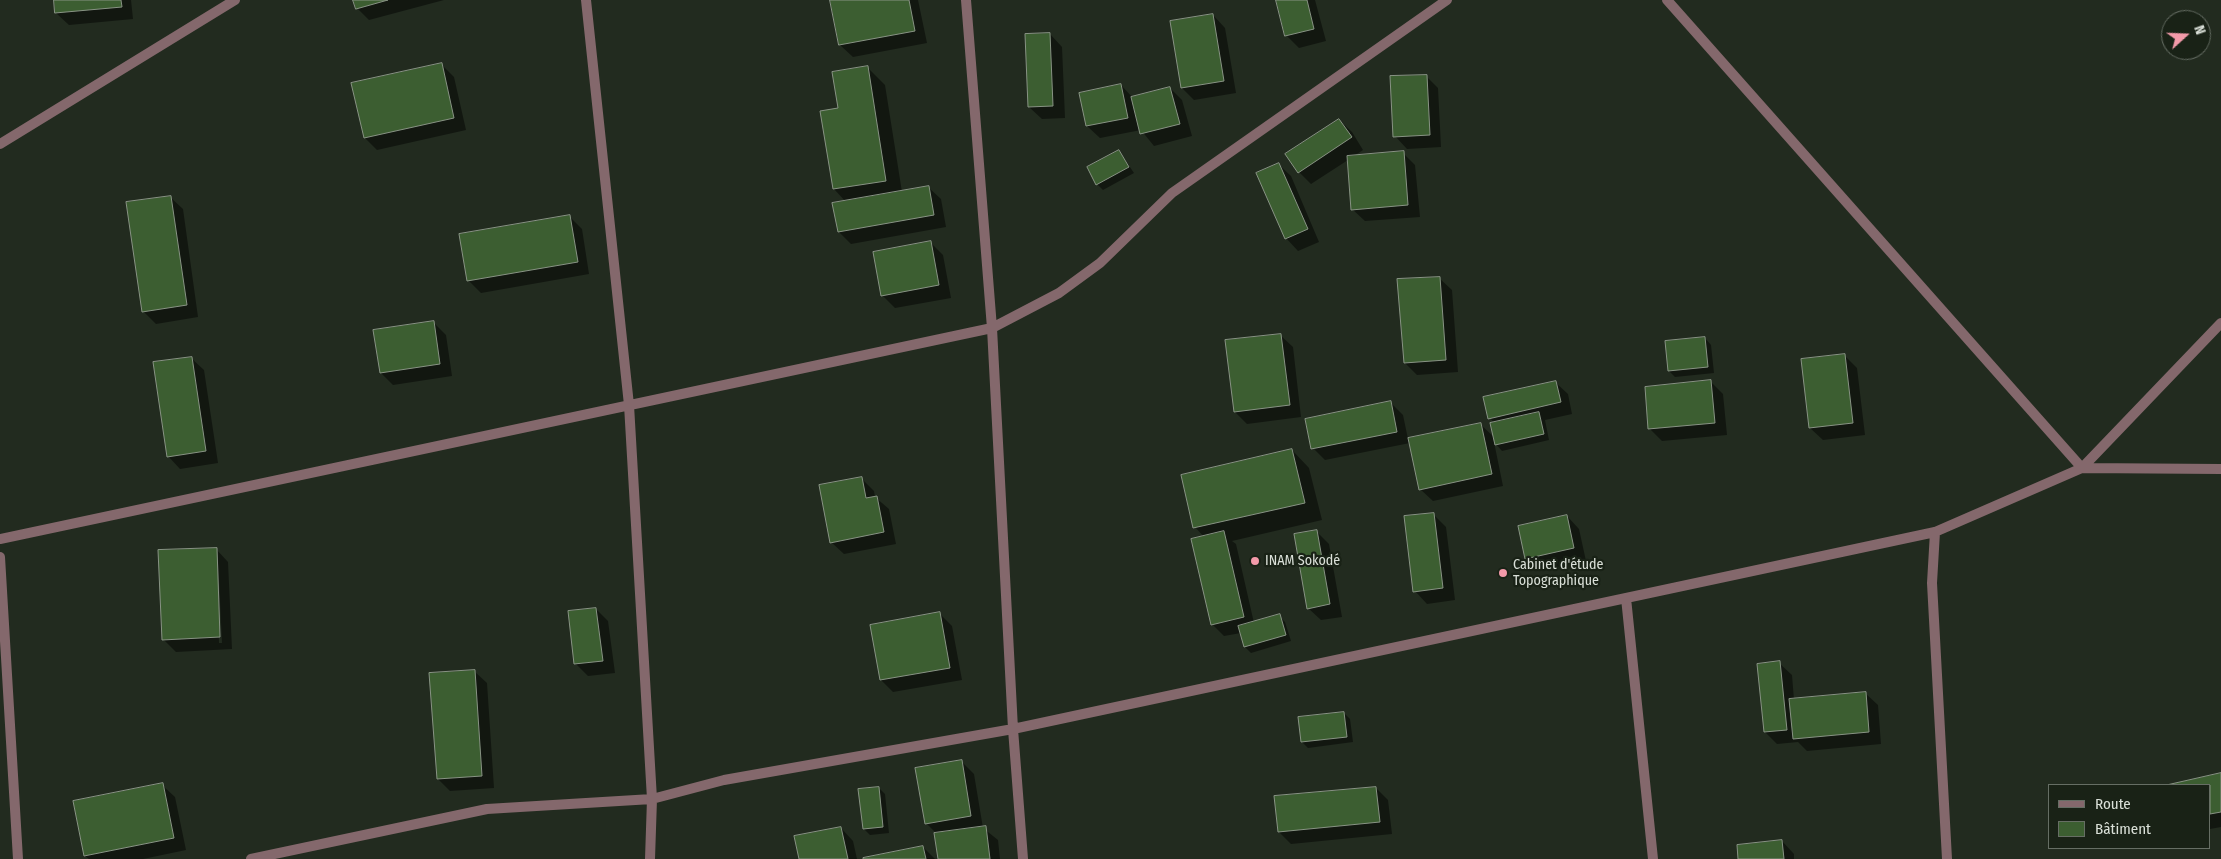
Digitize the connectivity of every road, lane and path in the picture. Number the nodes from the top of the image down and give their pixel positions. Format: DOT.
graph roads {
  1 [pos="235,0"];
  2 [pos="586,0"];
  3 [pos="966,0"];
  4 [pos="1447,0"];
  5 [pos="1667,0"];
  6 [pos="0,144"];
  7 [pos="2221,323"];
  8 [pos="992,328"];
  9 [pos="628,405"];
  10 [pos="2082,468"];
  11 [pos="2221,469"];
  12 [pos="1935,532"];
  13 [pos="0,539"];
  14 [pos="0,557"];
  15 [pos="1626,598"];
  16 [pos="1013,729"];
  17 [pos="652,800"];
  18 [pos="18,859"];
  19 [pos="251,859"];
  20 [pos="650,859"];
  21 [pos="1023,859"];
  22 [pos="1654,859"];
  23 [pos="1947,859"];
  1 -- 6 [label="street"];
  2 -- 9 [label="street"];
  3 -- 8 [label="street"];
  4 -- 8 [label="street"];
  5 -- 10 [label="street"];
  7 -- 10 [label="street"];
  8 -- 9 [label="street"];
  8 -- 16 [label="street"];
  9 -- 13 [label="street"];
  9 -- 17 [label="street"];
  10 -- 11 [label="street"];
  10 -- 12 [label="street"];
  12 -- 15 [label="street"];
  12 -- 23 [label="street"];
  14 -- 18 [label="street"];
  15 -- 16 [label="street"];
  15 -- 22 [label="street"];
  16 -- 17 [label="street"];
  16 -- 21 [label="street"];
  17 -- 19 [label="street"];
  17 -- 20 [label="street"];
}
